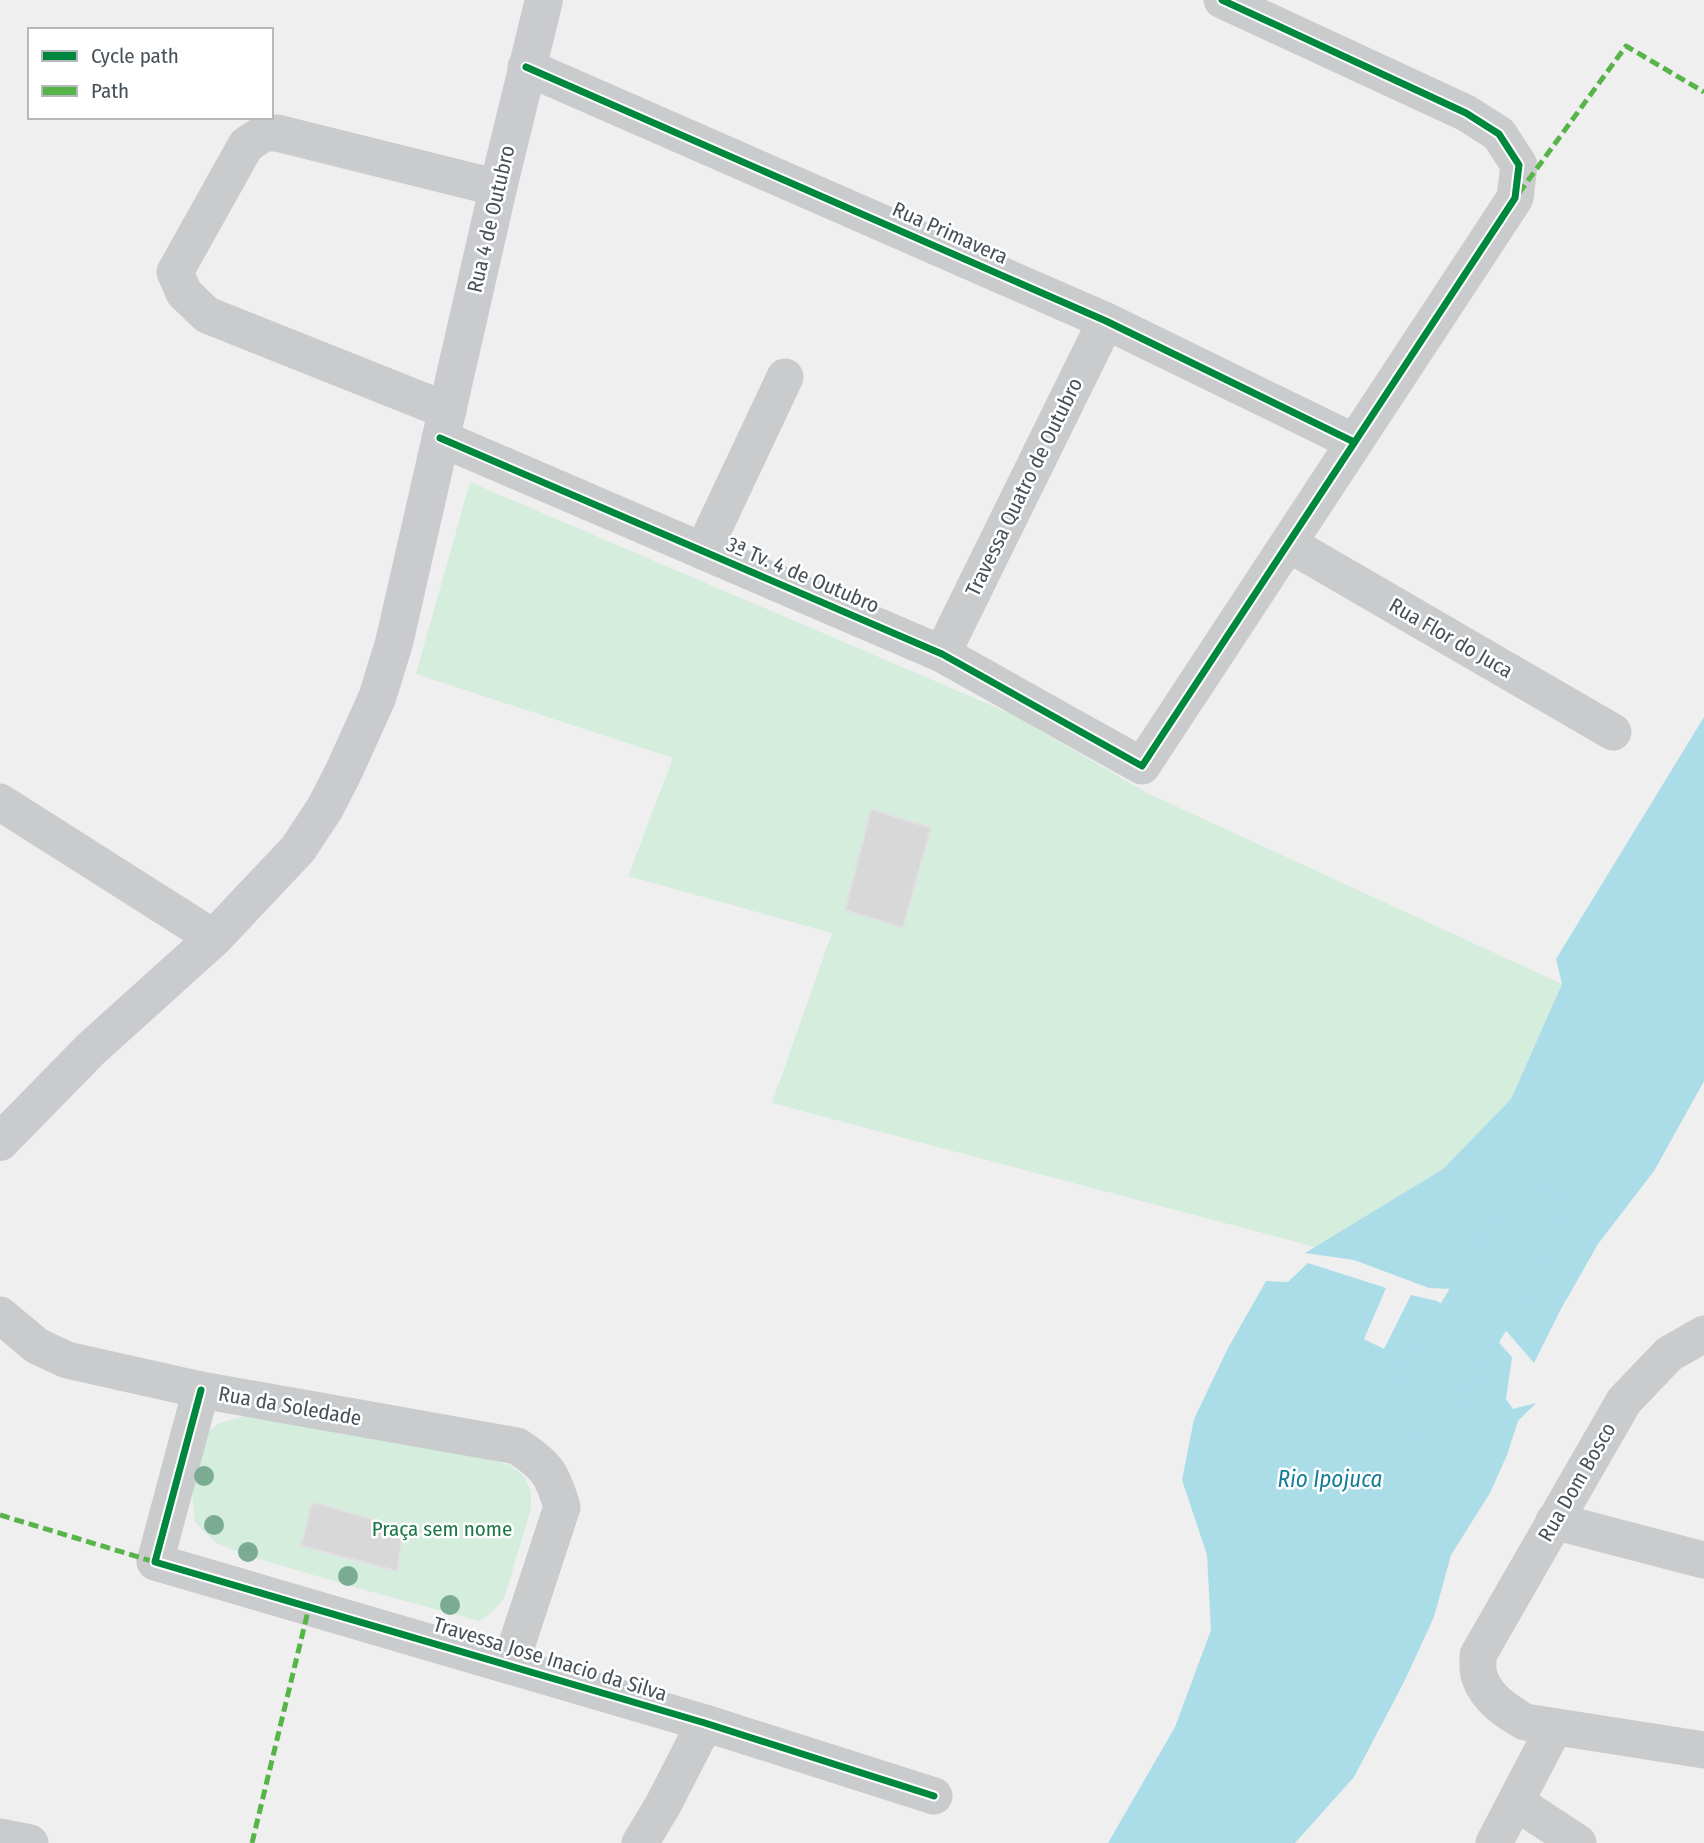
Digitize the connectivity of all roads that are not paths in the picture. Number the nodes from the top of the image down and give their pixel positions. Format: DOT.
graph roads {
  1 [pos="544,0"];
  2 [pos="1222,0"];
  3 [pos="526,67"];
  4 [pos="498,188"];
  5 [pos="1106,321"];
  6 [pos="785,377"];
  7 [pos="444,425"];
  8 [pos="1354,442"];
  9 [pos="1289,544"];
  10 [pos="703,551"];
  11 [pos="942,654"];
  12 [pos="1613,732"];
  13 [pos="0,802"];
  14 [pos="214,939"];
  15 [pos="0,1142"];
  16 [pos="0,1315"];
  17 [pos="1704,1334"];
  18 [pos="201,1390"];
  19 [pos="1554,1521"];
  20 [pos="1704,1560"];
  21 [pos="510,1665"];
  22 [pos="705,1723"];
  23 [pos="1554,1728"];
  24 [pos="1704,1750"];
  25 [pos="934,1796"];
  26 [pos="1517,1803"];
  27 [pos="0,1837"];
  28 [pos="30,1843"];
  29 [pos="640,1843"];
  30 [pos="1494,1843"];
  31 [pos="1578,1843"];
  1 -- 3 [label="main road, Rua 4 de Outubro"];
  2 -- 8 [label="street"];
  3 -- 4 [label="main road, Rua 4 de Outubro"];
  3 -- 5 [label="street, Rua Primavera"];
  4 -- 7 [label="main road, Rua 4 de Outubro"];
  4 -- 7 [label="street, 3ª Tv. 4 de Outubro"];
  5 -- 8 [label="street, Rua Primavera"];
  5 -- 11 [label="street, Travessa Quatro de Outubro"];
  6 -- 10 [label="street"];
  7 -- 10 [label="street, 3ª Tv. 4 de Outubro"];
  7 -- 14 [label="main road, Rua 4 de Outubro"];
  8 -- 9 [label="street"];
  9 -- 11 [label="street, 3ª Tv. 4 de Outubro"];
  9 -- 12 [label="street, Rua Flor do Juca"];
  10 -- 11 [label="street, 3ª Tv. 4 de Outubro"];
  13 -- 14 [label="street"];
  14 -- 15 [label="main road, Rua 4 de Outubro"];
  16 -- 18 [label="street, Rua da Soledade"];
  17 -- 19 [label="street, Rua Dom Bosco"];
  18 -- 21 [label="street, Travessa Jose Inacio da Silva"];
  18 -- 21 [label="street, Rua da Soledade"];
  19 -- 20 [label="street"];
  19 -- 23 [label="street, Rua Dom Bosco"];
  21 -- 22 [label="street, Travessa Jose Inacio da Silva"];
  22 -- 25 [label="street, Travessa Jose Inacio da Silva"];
  22 -- 29 [label="street"];
  23 -- 24 [label="street"];
  23 -- 26 [label="street"];
  26 -- 30 [label="street"];
  26 -- 31 [label="street"];
  27 -- 28 [label="street"];
}
